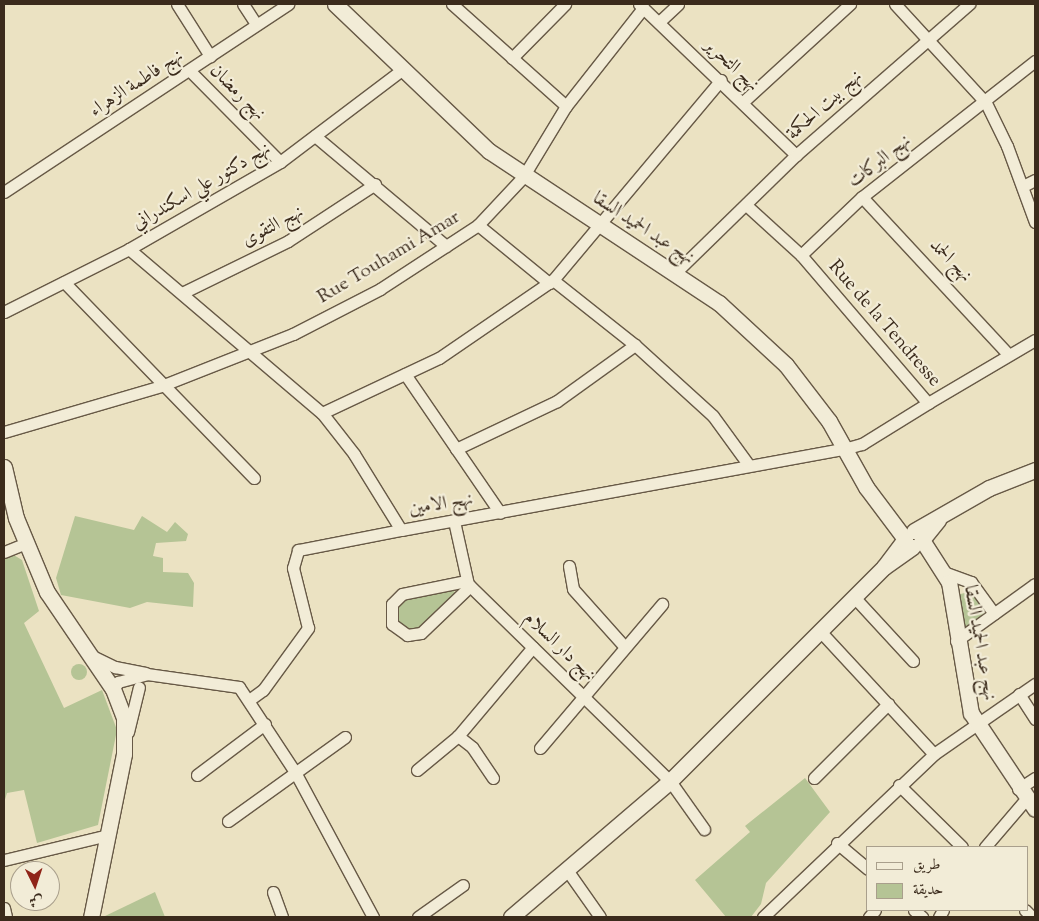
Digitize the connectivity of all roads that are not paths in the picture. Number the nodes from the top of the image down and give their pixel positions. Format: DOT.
graph roads {
  1 [pos="177,4"];
  2 [pos="243,4"];
  3 [pos="288,4"];
  4 [pos="335,4"];
  5 [pos="565,4"];
  6 [pos="678,4"];
  7 [pos="850,4"];
  8 [pos="895,4"];
  9 [pos="969,4"];
  10 [pos="460,6"];
  11 [pos="641,6"];
  12 [pos="659,22"];
  13 [pos="256,24"];
  14 [pos="929,36"];
  15 [pos="210,56"];
  16 [pos="512,58"];
  17 [pos="1035,61"];
  18 [pos="403,69"];
  19 [pos="190,70"];
  20 [pos="721,80"];
  21 [pos="744,101"];
  22 [pos="986,103"];
  23 [pos="566,106"];
  24 [pos="315,136"];
  25 [pos="796,155"];
  26 [pos="280,162"];
  27 [pos="523,177"];
  28 [pos="1035,180"];
  29 [pos="375,184"];
  30 [pos="1023,186"];
  31 [pos="4,192"];
  32 [pos="862,197"];
  33 [pos="746,205"];
  34 [pos="1035,222"];
  35 [pos="478,225"];
  36 [pos="603,225"];
  37 [pos="446,246"];
  38 [pos="129,249"];
  39 [pos="801,255"];
  40 [pos="675,272"];
  41 [pos="551,281"];
  42 [pos="64,282"];
  43 [pos="182,293"];
  44 [pos="4,312"];
  45 [pos="1035,340"];
  46 [pos="635,345"];
  47 [pos="253,351"];
  48 [pos="1008,354"];
  49 [pos="405,374"];
  50 [pos="161,386"];
  51 [pos="928,404"];
  52 [pos="322,413"];
  53 [pos="4,432"];
  54 [pos="456,449"];
  55 [pos="844,449"];
  56 [pos="748,464"];
  57 [pos="4,467"];
  58 [pos="1035,470"];
  59 [pos="254,478"];
  60 [pos="500,513"];
  61 [pos="454,521"];
  62 [pos="401,530"];
  63 [pos="913,539"];
  64 [pos="26,543"];
  65 [pos="4,552"];
  66 [pos="569,566"];
  67 [pos="946,573"];
  68 [pos="468,584"];
  69 [pos="1035,584"];
  70 [pos="854,597"];
  71 [pos="662,604"];
  72 [pos="994,614"];
  73 [pos="819,630"];
  74 [pos="956,641"];
  75 [pos="624,646"];
  76 [pos="533,647"];
  77 [pos="90,655"];
  78 [pos="913,661"];
  79 [pos="150,674"];
  80 [pos="1035,684"];
  81 [pos="139,687"];
  82 [pos="115,691"];
  83 [pos="1019,694"];
  84 [pos="584,696"];
  85 [pos="249,700"];
  86 [pos="888,704"];
  87 [pos="1035,719"];
  88 [pos="976,723"];
  89 [pos="265,724"];
  90 [pos="458,736"];
  91 [pos="345,737"];
  92 [pos="126,741"];
  93 [pos="540,748"];
  94 [pos="934,754"];
  95 [pos="417,770"];
  96 [pos="295,772"];
  97 [pos="197,775"];
  98 [pos="493,778"];
  99 [pos="814,778"];
  100 [pos="1035,778"];
  101 [pos="670,781"];
  102 [pos="899,785"];
  103 [pos="1026,799"];
  104 [pos="228,821"];
  105 [pos="704,829"];
  106 [pos="108,835"];
  107 [pos="837,842"];
  108 [pos="961,846"];
  109 [pos="986,846"];
  110 [pos="4,860"];
  111 [pos="866,867"];
  112 [pos="567,870"];
  113 [pos="464,885"];
  114 [pos="273,892"];
  115 [pos="4,908"];
  116 [pos="6,917"];
  117 [pos="91,917"];
  118 [pos="282,917"];
  119 [pos="373,917"];
  120 [pos="418,917"];
  121 [pos="511,917"];
  122 [pos="600,917"];
  123 [pos="763,917"];
  1 -- 15 [label="street"];
  2 -- 13 [label="street"];
  3 -- 13 [label="street, نهج فاطمة الزهراء"];
  4 -- 18 [label="main road, نهج عبد الحميد السقا"];
  5 -- 16 [label="street"];
  6 -- 12 [label="street"];
  7 -- 21 [label="street"];
  8 -- 14 [label="street"];
  9 -- 14 [label="street, نهج بيت الحكمة"];
  10 -- 16 [label="street"];
  11 -- 12 [label="street, نهج التحرير"];
  11 -- 23 [label="street, Rue Touhami Amar"];
  12 -- 20 [label="street, نهج التحرير"];
  13 -- 15 [label="street, نهج فاطمة الزهراء"];
  14 -- 22 [label="street"];
  14 -- 25 [label="street, نهج بيت الحكمة"];
  15 -- 19 [label="street, نهج فاطمة الزهراء"];
  16 -- 23 [label="street"];
  17 -- 22 [label="street, نهج البركات"];
  18 -- 24 [label="street, نهج دكتور علي اسكندراني"];
  18 -- 27 [label="main road, نهج عبد الحميد السقا"];
  19 -- 26 [label="street, نهج رمضان"];
  19 -- 31 [label="street, نهج فاطمة الزهراء"];
  20 -- 21 [label="street, نهج التحرير"];
  20 -- 36 [label="street"];
  21 -- 25 [label="street, نهج التحرير"];
  22 -- 30 [label="street"];
  22 -- 32 [label="street, نهج البركات"];
  23 -- 27 [label="street, Rue Touhami Amar"];
  24 -- 26 [label="street, نهج دكتور علي اسكندراني"];
  24 -- 29 [label="street"];
  25 -- 33 [label="street, نهج بيت الحكمة"];
  26 -- 38 [label="street, نهج دكتور علي اسكندراني"];
  27 -- 35 [label="street, Rue Touhami Amar"];
  27 -- 36 [label="main road, نهج عبد الحميد السقا"];
  28 -- 30 [label="street"];
  29 -- 37 [label="street"];
  29 -- 43 [label="street, نهج التقوى"];
  30 -- 34 [label="street"];
  32 -- 39 [label="street, نهج البركات"];
  32 -- 48 [label="street, نهج الحمد"];
  33 -- 39 [label="street, Rue de la Tendresse"];
  33 -- 40 [label="street, نهج بيت الحكمة"];
  35 -- 37 [label="street, Rue Touhami Amar"];
  35 -- 41 [label="street"];
  36 -- 40 [label="main road, نهج عبد الحميد السقا"];
  36 -- 41 [label="street"];
  37 -- 47 [label="street, Rue Touhami Amar"];
  38 -- 42 [label="street, نهج دكتور علي اسكندراني"];
  38 -- 43 [label="street, نهج الامين"];
  39 -- 51 [label="street, Rue de la Tendresse"];
  40 -- 55 [label="main road, نهج عبد الحميد السقا"];
  41 -- 46 [label="street"];
  41 -- 49 [label="street"];
  42 -- 44 [label="street, نهج دكتور علي اسكندراني"];
  42 -- 50 [label="street"];
  43 -- 47 [label="street, نهج الامين"];
  45 -- 48 [label="street, Rue de la Tendresse"];
  46 -- 54 [label="street"];
  46 -- 56 [label="street"];
  47 -- 50 [label="street, Rue Touhami Amar"];
  47 -- 52 [label="street, نهج الامين"];
  48 -- 51 [label="street, Rue de la Tendresse"];
  49 -- 52 [label="street"];
  49 -- 54 [label="street"];
  50 -- 53 [label="street, Rue Touhami Amar"];
  50 -- 59 [label="street"];
  51 -- 55 [label="street, نهج الامين"];
  52 -- 62 [label="street, نهج الامين"];
  54 -- 60 [label="street"];
  55 -- 56 [label="street, نهج الامين"];
  55 -- 63 [label="main road, نهج عبد الحميد السقا"];
  56 -- 60 [label="street, نهج الامين"];
  57 -- 64 [label="main road"];
  58 -- 63 [label="main road"];
  60 -- 61 [label="street, نهج الامين"];
  61 -- 62 [label="street, نهج الامين"];
  61 -- 68 [label="street"];
  62 -- 85 [label="street"];
  63 -- 67 [label="main road, نهج عبد الحميد السقا"];
  63 -- 70 [label="main road"];
  64 -- 65 [label="street"];
  64 -- 77 [label="main road"];
  66 -- 75 [label="street"];
  67 -- 72 [label="street"];
  67 -- 74 [label="main road, نهج عبد الحميد السقا"];
  68 -- 68 [label="street"];
  68 -- 76 [label="street, نهج دار السلام"];
  69 -- 72 [label="street"];
  70 -- 73 [label="main road"];
  70 -- 78 [label="street"];
  71 -- 75 [label="street"];
  72 -- 74 [label="street"];
  73 -- 86 [label="street"];
  73 -- 101 [label="main road"];
  74 -- 88 [label="main road, نهج عبد الحميد السقا"];
  75 -- 84 [label="street"];
  76 -- 84 [label="street, نهج دار السلام"];
  76 -- 90 [label="street"];
  77 -- 79 [label="street"];
  77 -- 82 [label="main road"];
  79 -- 81 [label="street"];
  79 -- 82 [label="street"];
  79 -- 85 [label="street"];
  80 -- 83 [label="street"];
  81 -- 82 [label="street"];
  81 -- 92 [label="street"];
  82 -- 92 [label="main road"];
  83 -- 87 [label="street"];
  83 -- 88 [label="street"];
  84 -- 93 [label="street"];
  84 -- 101 [label="street, نهج دار السلام"];
  85 -- 89 [label="street"];
  86 -- 94 [label="street"];
  86 -- 99 [label="street"];
  88 -- 94 [label="street"];
  88 -- 103 [label="main road, نهج عبد الحميد السقا"];
  89 -- 96 [label="street"];
  89 -- 97 [label="street"];
  90 -- 95 [label="street"];
  90 -- 98 [label="street"];
  91 -- 96 [label="street"];
  92 -- 106 [label="main road"];
  94 -- 102 [label="street"];
  96 -- 104 [label="street"];
  96 -- 119 [label="street"];
  100 -- 103 [label="street"];
  101 -- 105 [label="street, نهج دار السلام"];
  101 -- 112 [label="main road"];
  102 -- 107 [label="street"];
  102 -- 108 [label="street"];
  103 -- 109 [label="street"];
  106 -- 110 [label="street"];
  106 -- 117 [label="main road"];
  107 -- 111 [label="street"];
  107 -- 123 [label="street"];
  112 -- 121 [label="main road"];
  112 -- 122 [label="street"];
  113 -- 120 [label="street"];
  114 -- 118 [label="street"];
  115 -- 116 [label="street"];
}
